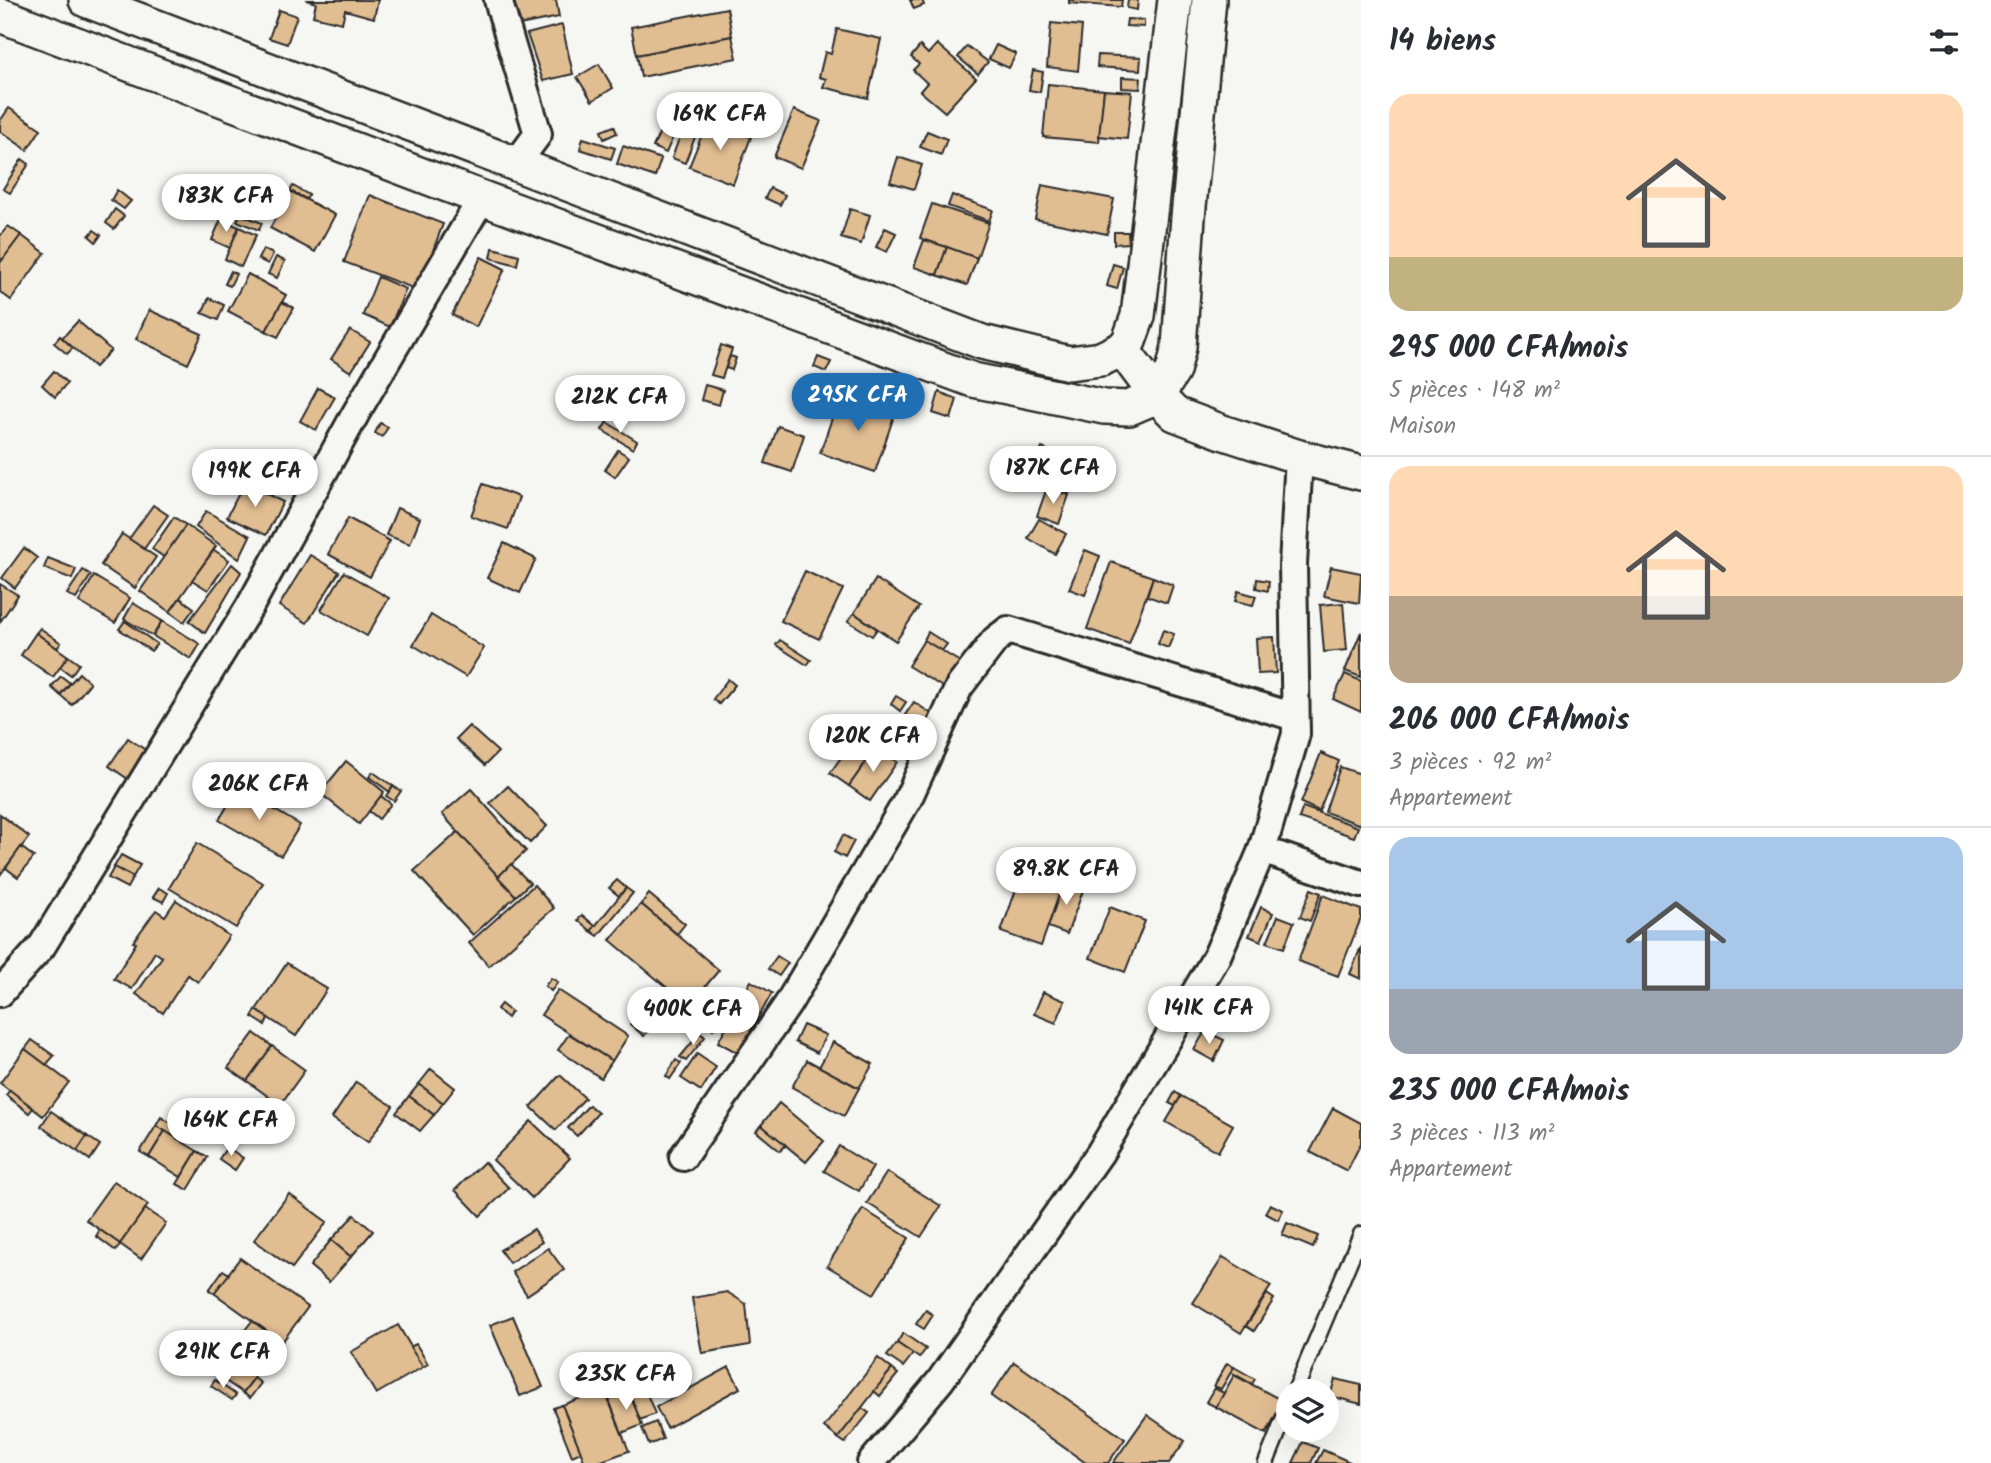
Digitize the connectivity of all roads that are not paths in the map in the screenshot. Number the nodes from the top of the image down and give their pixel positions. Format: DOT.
graph roads {
  1 [pos="86,0"];
  2 [pos="498,0"];
  3 [pos="1175,0"];
  4 [pos="1209,0"];
  5 [pos="0,15"];
  6 [pos="516,164"];
  7 [pos="482,198"];
  8 [pos="1122,349"];
  9 [pos="1157,396"];
  10 [pos="1299,457"];
  11 [pos="1361,473"];
  12 [pos="1295,717"];
  13 [pos="1262,850"];
  14 [pos="1361,884"];
  15 [pos="0,993"];
  16 [pos="683,1157"];
  17 [pos="1361,1234"];
  18 [pos="1300,1379"];
  19 [pos="1276,1438"];
  20 [pos="872,1463"];
  21 [pos="1266,1463"];
  1 -- 6 [label="street"];
  2 -- 6 [label="street"];
  3 -- 8 [label="street"];
  4 -- 9 [label="street"];
  5 -- 7 [label="street"];
  6 -- 8 [label="street"];
  7 -- 9 [label="street"];
  7 -- 15 [label="street"];
  8 -- 9 [label="street"];
  9 -- 10 [label="street"];
  10 -- 11 [label="street"];
  10 -- 12 [label="street"];
  12 -- 13 [label="street"];
  12 -- 16 [label="street"];
  13 -- 14 [label="street"];
  13 -- 20 [label="street"];
  17 -- 18 [label="lane"];
  19 -- 21 [label="lane"];
}
